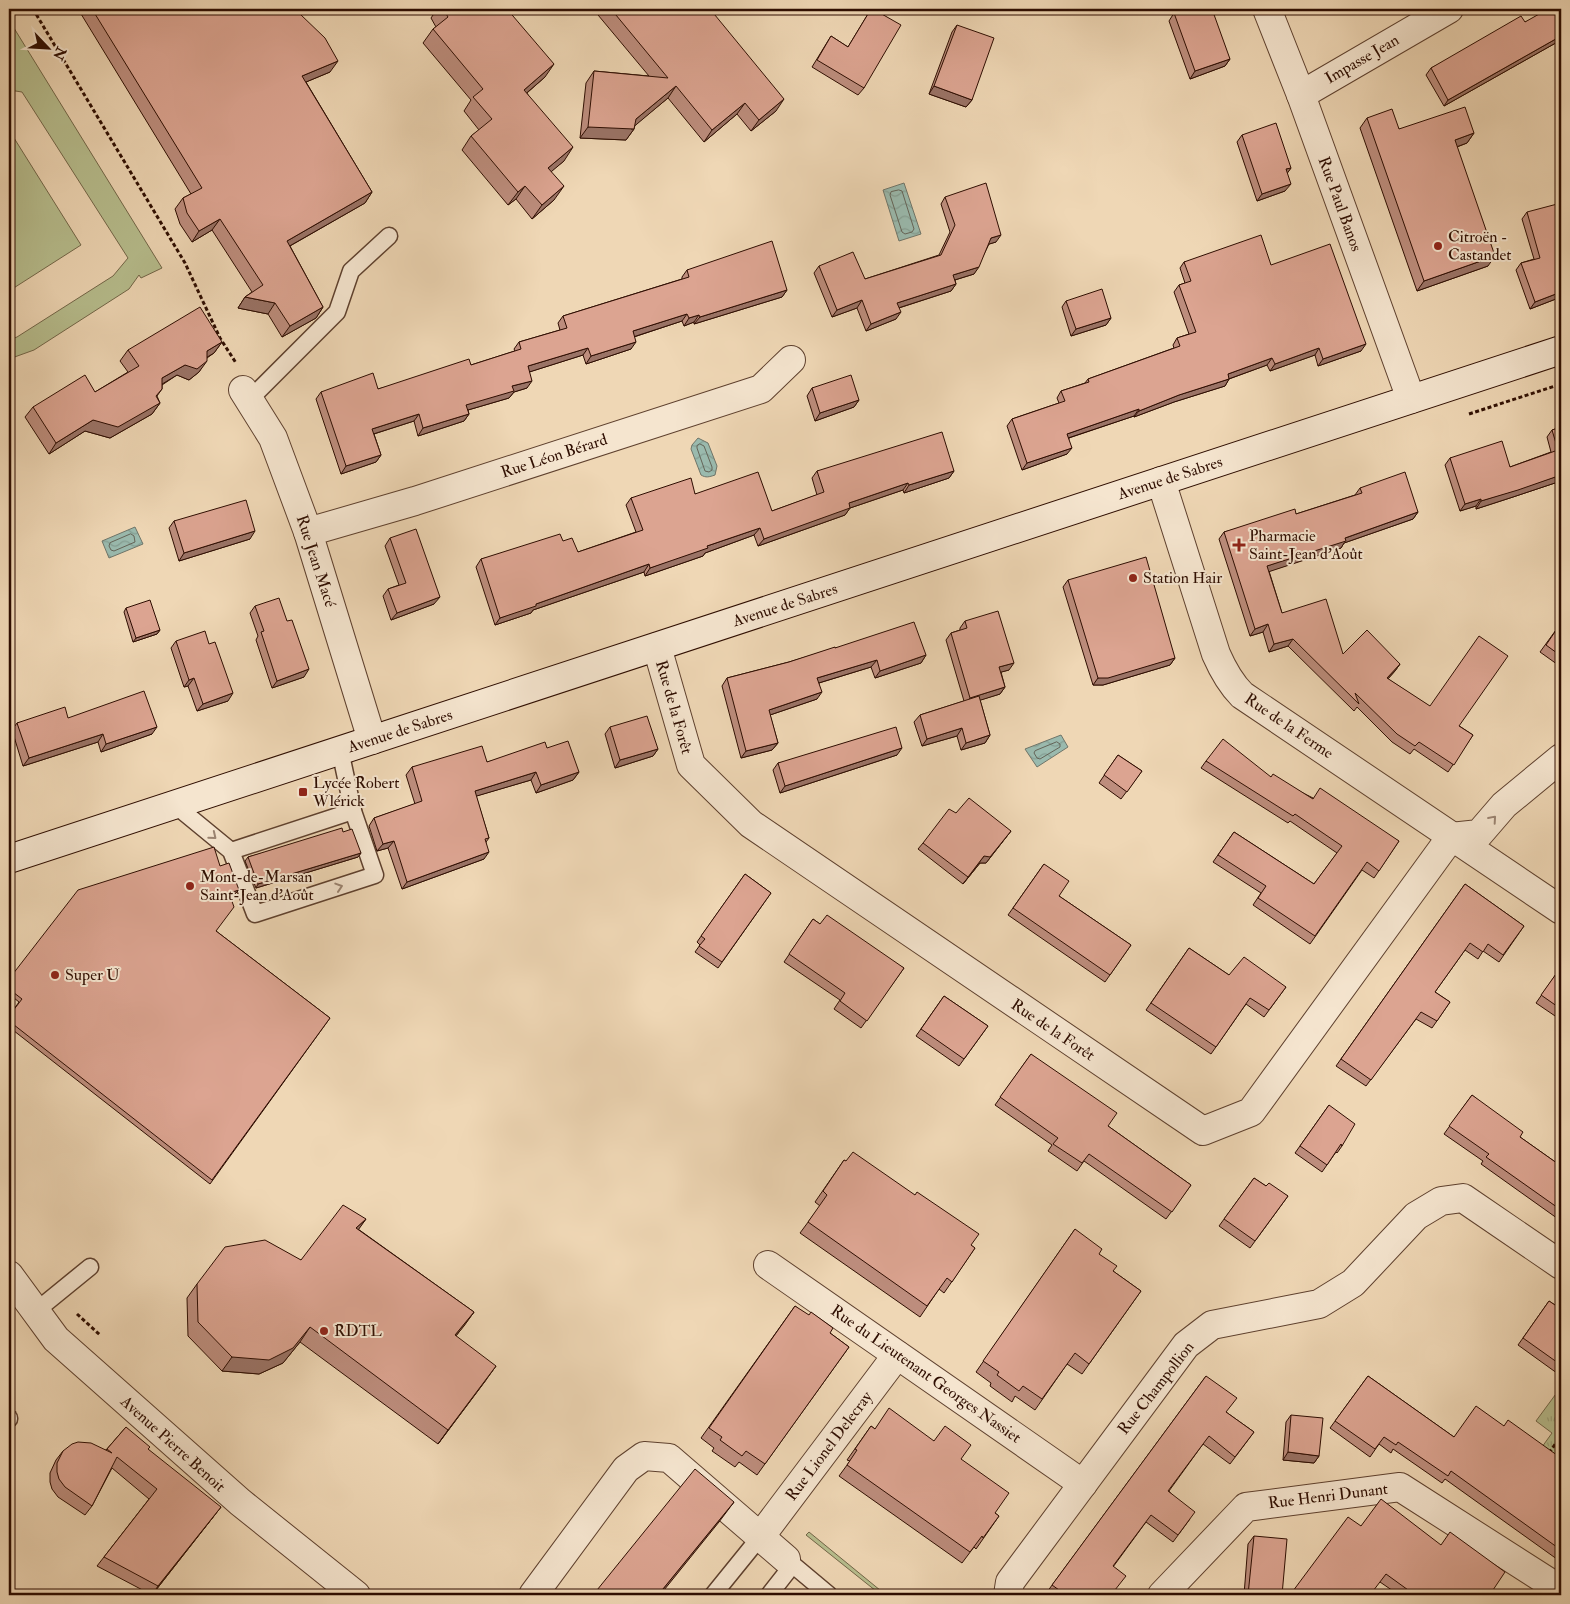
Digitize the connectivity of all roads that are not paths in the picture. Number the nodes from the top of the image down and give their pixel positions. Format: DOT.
graph roads {
  1 [pos="1267,9"];
  2 [pos="1449,9"];
  3 [pos="1301,95"];
  4 [pos="389,236"];
  5 [pos="1561,350"];
  6 [pos="791,360"];
  7 [pos="246,395"];
  8 [pos="1411,399"];
  9 [pos="1161,481"];
  10 [pos="308,532"];
  11 [pos="657,647"];
  12 [pos="372,740"];
  13 [pos="340,750"];
  14 [pos="1561,758"];
  15 [pos="175,805"];
  16 [pos="353,811"];
  17 [pos="1451,837"];
  18 [pos="231,851"];
  19 [pos="9,859"];
  20 [pos="1561,910"];
  21 [pos="768,1265"];
  22 [pos="1561,1265"];
  23 [pos="90,1267"];
  24 [pos="9,1274"];
  25 [pos="36,1310"];
  26 [pos="897,1355"];
  27 [pos="1083,1484"];
  28 [pos="760,1538"];
  29 [pos="786,1559"];
  30 [pos="1561,1590"];
  31 [pos="356,1595"];
  32 [pos="533,1595"];
  33 [pos="713,1595"];
  34 [pos="769,1595"];
  35 [pos="829,1595"];
  36 [pos="1008,1595"];
  37 [pos="1162,1595"];
  1 -- 3 [label="street, Rue Paul Banos"];
  2 -- 3 [label="street, Impasse Jean"];
  3 -- 8 [label="street, Rue Paul Banos"];
  4 -- 7 [label="lane"];
  5 -- 8 [label="street, Avenue de Sabres"];
  6 -- 10 [label="street, Rue Léon Bérard"];
  7 -- 10 [label="street, Rue Jean Macé"];
  8 -- 9 [label="street, Avenue de Sabres"];
  9 -- 11 [label="street, Avenue de Sabres"];
  9 -- 17 [label="street, Rue de la Ferme"];
  10 -- 12 [label="street, Rue Jean Macé"];
  11 -- 12 [label="street, Avenue de Sabres"];
  11 -- 17 [label="street, Rue de la Forêt"];
  12 -- 13 [label="street, Avenue de Sabres"];
  13 -- 15 [label="street, Avenue de Sabres"];
  13 -- 16 [label="lane"];
  17 -- 14 [label="street, one-way"];
  15 -- 18 [label="lane, one-way"];
  15 -- 19 [label="street, Avenue de Sabres"];
  16 -- 18 [label="lane"];
  18 -- 16 [label="lane, one-way"];
  17 -- 20 [label="street, Rue de la Ferme"];
  21 -- 26 [label="street, Rue du Lieutenant Georges Nassiet"];
  22 -- 27 [label="street, Rue Champollion"];
  23 -- 25 [label="lane"];
  24 -- 25 [label="street, Avenue Pierre Benoit"];
  25 -- 31 [label="street, Avenue Pierre Benoit"];
  26 -- 27 [label="street, Rue du Lieutenant Georges Nassiet"];
  26 -- 28 [label="street, Rue Lionel Delecray"];
  27 -- 36 [label="street, Rue Champollion"];
  28 -- 29 [label="street"];
  28 -- 32 [label="street"];
  28 -- 33 [label="lane"];
  29 -- 34 [label="lane"];
  29 -- 35 [label="lane"];
  30 -- 37 [label="street, Rue Henri Dunant"];
}
